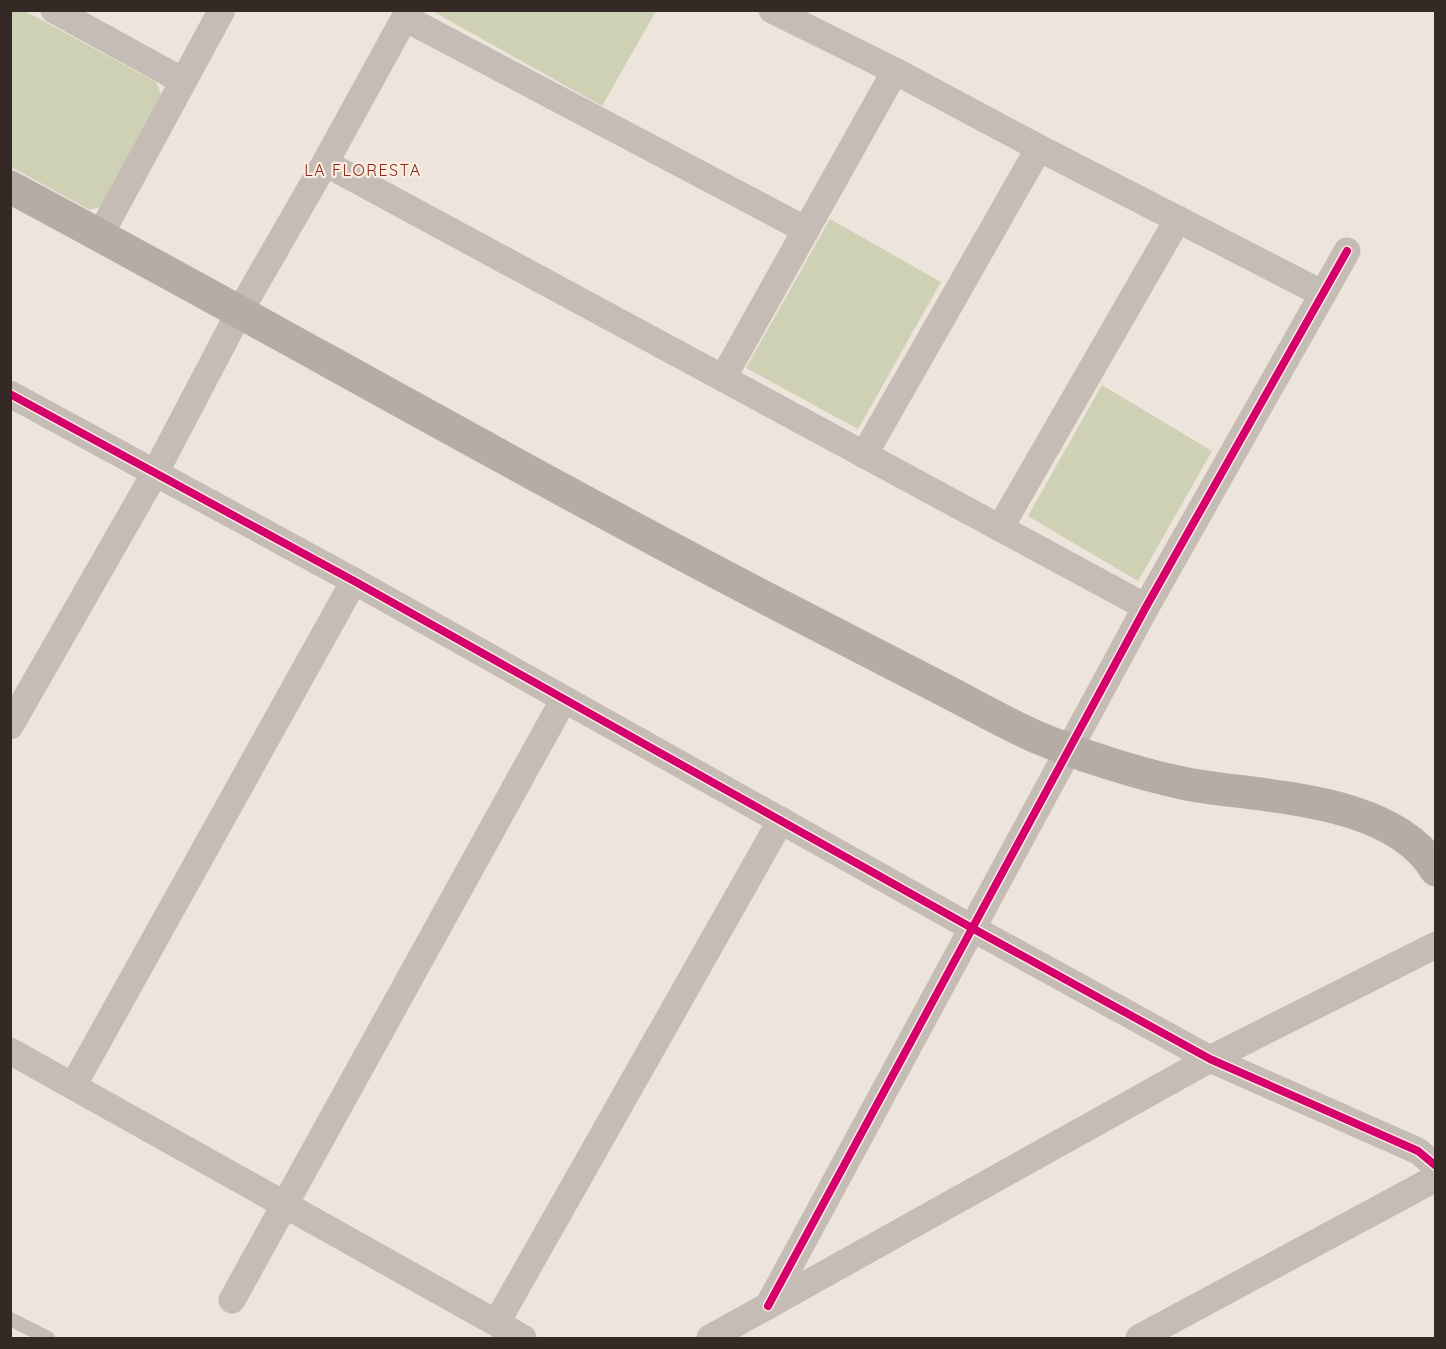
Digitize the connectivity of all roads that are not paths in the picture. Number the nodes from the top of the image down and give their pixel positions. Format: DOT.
graph roads {
  1 [pos="54,10"];
  2 [pos="222,10"];
  3 [pos="772,10"];
  4 [pos="407,14"];
  5 [pos="895,71"];
  6 [pos="183,81"];
  7 [pos="1039,148"];
  8 [pos="325,164"];
  9 [pos="10,187"];
  10 [pos="1178,219"];
  11 [pos="806,230"];
  12 [pos="100,235"];
  13 [pos="1347,251"];
  14 [pos="1323,294"];
  15 [pos="240,311"];
  16 [pos="723,378"];
  17 [pos="10,394"];
  18 [pos="864,454"];
  19 [pos="155,473"];
  20 [pos="1000,528"];
  21 [pos="354,581"];
  22 [pos="1146,607"];
  23 [pos="564,699"];
  24 [pos="10,726"];
  25 [pos="1070,749"];
  26 [pos="781,820"];
  27 [pos="1436,870"];
  28 [pos="972,928"];
  29 [pos="1436,945"];
  30 [pos="10,1051"];
  31 [pos="1210,1059"];
  32 [pos="74,1086"];
  33 [pos="1430,1153"];
  34 [pos="1436,1178"];
  35 [pos="284,1203"];
  36 [pos="232,1299"];
  37 [pos="768,1306"];
  38 [pos="10,1318"];
  39 [pos="497,1322"];
  40 [pos="48,1338"];
  41 [pos="523,1338"];
  42 [pos="710,1338"];
  43 [pos="1139,1338"];
  1 -- 6 [label="street"];
  2 -- 6 [label="street"];
  3 -- 5 [label="street"];
  4 -- 8 [label="street"];
  4 -- 11 [label="street"];
  5 -- 7 [label="street"];
  5 -- 11 [label="street"];
  6 -- 12 [label="street"];
  7 -- 10 [label="street"];
  7 -- 18 [label="street"];
  8 -- 15 [label="street"];
  8 -- 16 [label="street"];
  9 -- 12 [label="main road"];
  10 -- 14 [label="street"];
  10 -- 20 [label="street"];
  11 -- 16 [label="street"];
  12 -- 15 [label="main road"];
  13 -- 14 [label="street"];
  14 -- 22 [label="street"];
  15 -- 19 [label="street"];
  15 -- 25 [label="main road"];
  16 -- 18 [label="street"];
  17 -- 19 [label="street"];
  18 -- 20 [label="street"];
  19 -- 21 [label="street"];
  19 -- 24 [label="street"];
  20 -- 22 [label="street"];
  21 -- 23 [label="street"];
  21 -- 32 [label="street"];
  22 -- 25 [label="street"];
  23 -- 26 [label="street"];
  23 -- 35 [label="street"];
  25 -- 27 [label="main road"];
  25 -- 28 [label="street"];
  26 -- 28 [label="street"];
  26 -- 39 [label="street"];
  28 -- 31 [label="street"];
  28 -- 37 [label="street"];
  29 -- 31 [label="street"];
  30 -- 32 [label="street"];
  31 -- 33 [label="street"];
  31 -- 37 [label="street"];
  32 -- 35 [label="street"];
  34 -- 43 [label="street"];
  35 -- 36 [label="street"];
  35 -- 39 [label="street"];
  37 -- 42 [label="street"];
  38 -- 40 [label="lane"];
  39 -- 41 [label="street"];
}
